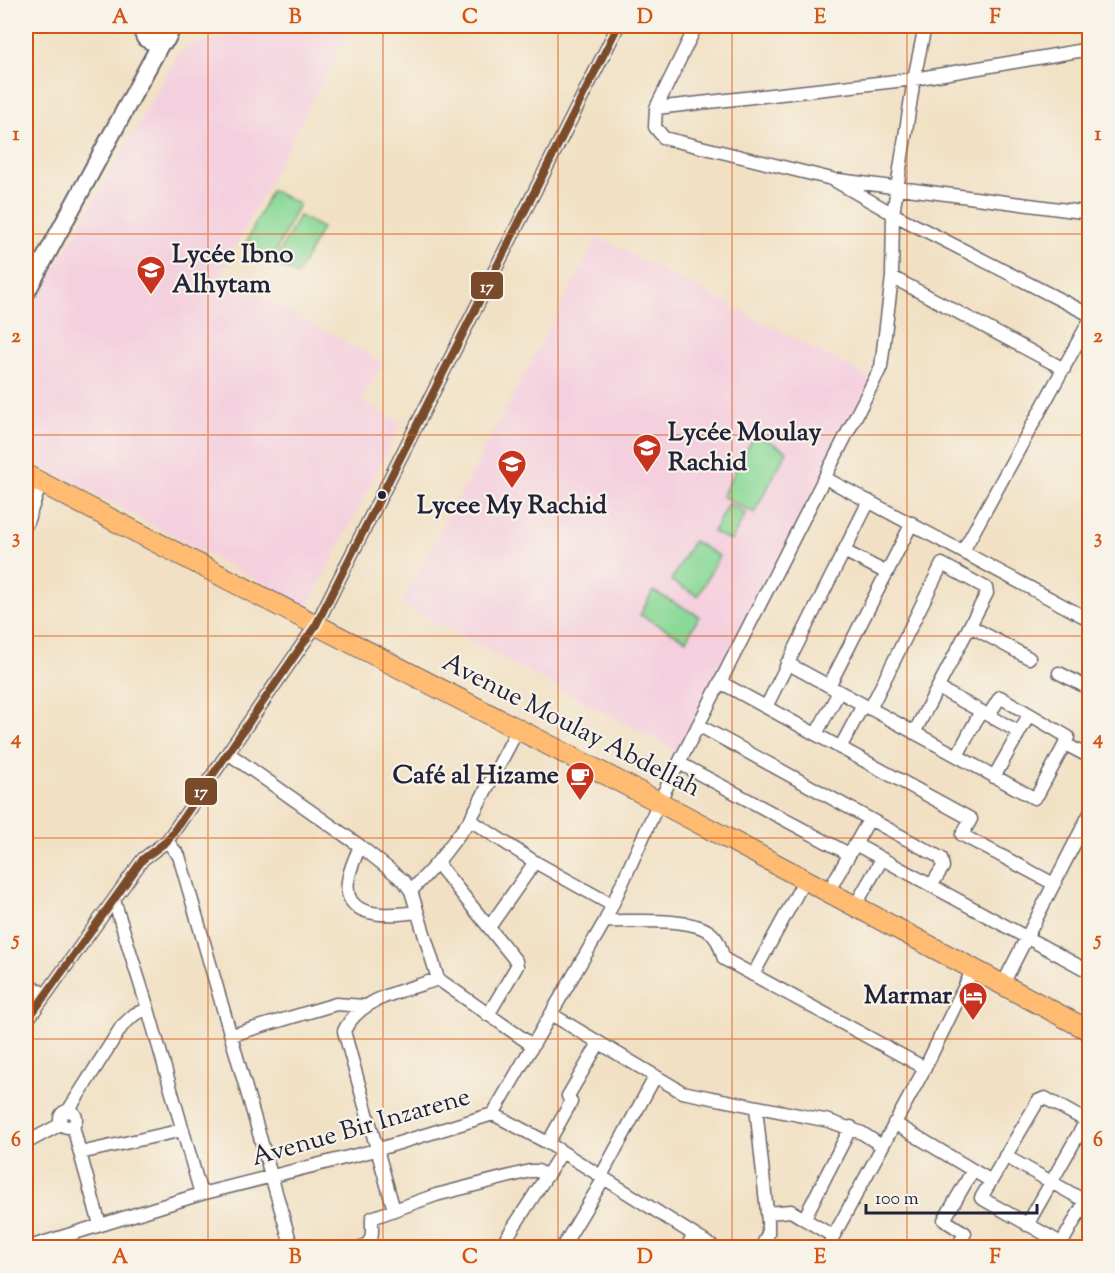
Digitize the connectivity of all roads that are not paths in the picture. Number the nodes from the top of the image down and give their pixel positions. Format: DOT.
graph roads {
  1 [pos="618,26"];
  2 [pos="696,26"];
  3 [pos="925,26"];
  4 [pos="162,32"];
  5 [pos="1089,49"];
  6 [pos="914,79"];
  7 [pos="656,108"];
  8 [pos="832,179"];
  9 [pos="897,188"];
  10 [pos="1089,213"];
  11 [pos="893,214"];
  12 [pos="892,277"];
  13 [pos="26,293"];
  14 [pos="1089,315"];
  15 [pos="1089,320"];
  16 [pos="1064,369"];
  17 [pos="825,478"];
  18 [pos="33,479"];
  19 [pos="869,501"];
  20 [pos="912,523"];
  21 [pos="26,525"];
  22 [pos="958,548"];
  23 [pos="844,551"];
  24 [pos="942,564"];
  25 [pos="887,573"];
  26 [pos="1089,620"];
  27 [pos="316,625"];
  28 [pos="970,626"];
  29 [pos="1029,658"];
  30 [pos="787,663"];
  31 [pos="1059,673"];
  32 [pos="720,682"];
  33 [pos="938,688"];
  34 [pos="834,689"];
  35 [pos="1089,689"];
  36 [pos="766,707"];
  37 [pos="867,707"];
  38 [pos="985,713"];
  39 [pos="1029,714"];
  40 [pos="698,725"];
  41 [pos="518,729"];
  42 [pos="1019,732"];
  43 [pos="915,733"];
  44 [pos="816,734"];
  45 [pos="1065,744"];
  46 [pos="840,748"];
  47 [pos="228,753"];
  48 [pos="957,756"];
  49 [pos="1089,757"];
  50 [pos="679,763"];
  51 [pos="994,777"];
  52 [pos="659,802"];
  53 [pos="1089,813"];
  54 [pos="470,820"];
  55 [pos="869,820"];
  56 [pos="1084,839"];
  57 [pos="167,841"];
  58 [pos="360,846"];
  59 [pos="852,849"];
  60 [pos="882,859"];
  61 [pos="437,862"];
  62 [pos="535,862"];
  63 [pos="805,879"];
  64 [pos="1054,884"];
  65 [pos="931,886"];
  66 [pos="411,891"];
  67 [pos="828,892"];
  68 [pos="114,900"];
  69 [pos="612,905"];
  70 [pos="855,906"];
  71 [pos="416,912"];
  72 [pos="605,921"];
  73 [pos="490,926"];
  74 [pos="1027,938"];
  75 [pos="973,969"];
  76 [pos="1089,972"];
  77 [pos="753,975"];
  78 [pos="438,979"];
  79 [pos="26,982"];
  80 [pos="1003,984"];
  81 [pos="45,995"];
  82 [pos="364,1006"];
  83 [pos="148,1009"];
  84 [pos="551,1014"];
  85 [pos="488,1015"];
  86 [pos="26,1022"];
  87 [pos="1089,1031"];
  88 [pos="232,1035"];
  89 [pos="599,1044"];
  90 [pos="532,1045"];
  91 [pos="925,1068"];
  92 [pos="655,1077"];
  93 [pos="756,1107"];
  94 [pos="493,1114"];
  95 [pos="1088,1122"];
  96 [pos="894,1124"];
  97 [pos="67,1125"];
  98 [pos="851,1127"];
  99 [pos="183,1130"];
  100 [pos="26,1143"];
  101 [pos="548,1143"];
  102 [pos="882,1146"];
  103 [pos="376,1150"];
  104 [pos="562,1152"];
  105 [pos="80,1153"];
  106 [pos="1005,1156"];
  107 [pos="973,1170"];
  108 [pos="547,1176"];
  109 [pos="273,1177"];
  110 [pos="602,1177"];
  111 [pos="991,1181"];
  112 [pos="1051,1182"];
  113 [pos="201,1194"];
  114 [pos="1087,1197"];
  115 [pos="394,1210"];
  116 [pos="767,1213"];
  117 [pos="804,1219"];
  118 [pos="100,1225"];
  119 [pos="1027,1225"];
  120 [pos="694,1235"];
  121 [pos="830,1242"];
  122 [pos="1060,1245"];
  123 [pos="26,1248"];
  124 [pos="292,1248"];
  125 [pos="361,1248"];
  126 [pos="500,1248"];
  127 [pos="562,1248"];
  128 [pos="687,1248"];
  129 [pos="715,1248"];
  130 [pos="761,1248"];
  131 [pos="957,1248"];
  1 -- 27 [label="street"];
  2 -- 7 [label="street"];
  3 -- 6 [label="street"];
  4 -- 13 [label="street"];
  5 -- 6 [label="street"];
  6 -- 7 [label="street"];
  6 -- 9 [label="street"];
  7 -- 8 [label="street"];
  8 -- 9 [label="street"];
  8 -- 11 [label="street"];
  9 -- 10 [label="street"];
  9 -- 11 [label="street"];
  11 -- 12 [label="street"];
  11 -- 14 [label="street"];
  12 -- 16 [label="street"];
  12 -- 17 [label="street"];
  15 -- 16 [label="street"];
  16 -- 22 [label="street"];
  17 -- 19 [label="street"];
  17 -- 32 [label="street"];
  18 -- 21 [label="street"];
  18 -- 27 [label="main road, Avenue Moulay Abdellah"];
  19 -- 20 [label="street"];
  19 -- 23 [label="street"];
  20 -- 22 [label="street"];
  20 -- 25 [label="street"];
  22 -- 24 [label="street"];
  22 -- 26 [label="street"];
  23 -- 25 [label="street"];
  23 -- 30 [label="street"];
  24 -- 28 [label="street"];
  24 -- 37 [label="street"];
  25 -- 34 [label="street"];
  27 -- 41 [label="main road, Avenue Moulay Abdellah"];
  27 -- 47 [label="street"];
  28 -- 29 [label="street"];
  28 -- 33 [label="street"];
  30 -- 34 [label="street"];
  30 -- 36 [label="street"];
  31 -- 35 [label="street"];
  32 -- 36 [label="street"];
  32 -- 40 [label="street"];
  33 -- 38 [label="street"];
  33 -- 43 [label="street"];
  34 -- 37 [label="street"];
  34 -- 44 [label="street"];
  36 -- 44 [label="street"];
  37 -- 43 [label="street"];
  37 -- 46 [label="street"];
  38 -- 39 [label="street"];
  38 -- 42 [label="street"];
  38 -- 48 [label="street"];
  39 -- 42 [label="street"];
  39 -- 45 [label="street"];
  40 -- 50 [label="street"];
  40 -- 55 [label="street"];
  41 -- 52 [label="main road, Avenue Moulay Abdellah"];
  41 -- 54 [label="street"];
  42 -- 51 [label="street"];
  43 -- 48 [label="street"];
  44 -- 46 [label="street"];
  45 -- 49 [label="street"];
  45 -- 51 [label="street"];
  46 -- 64 [label="street"];
  47 -- 57 [label="street"];
  47 -- 58 [label="street"];
  48 -- 51 [label="street"];
  50 -- 52 [label="street"];
  50 -- 59 [label="street"];
  52 -- 63 [label="main road, Avenue Moulay Abdellah"];
  52 -- 69 [label="street"];
  53 -- 56 [label="street"];
  54 -- 61 [label="street"];
  54 -- 62 [label="street"];
  55 -- 59 [label="street"];
  55 -- 65 [label="street"];
  56 -- 64 [label="street"];
  57 -- 68 [label="street"];
  57 -- 88 [label="street"];
  58 -- 66 [label="street"];
  58 -- 71 [label="street"];
  59 -- 60 [label="street"];
  59 -- 67 [label="street"];
  60 -- 65 [label="street"];
  60 -- 70 [label="street"];
  61 -- 66 [label="street"];
  61 -- 73 [label="street"];
  62 -- 69 [label="street"];
  62 -- 73 [label="street"];
  63 -- 67 [label="main road, Avenue Moulay Abdellah"];
  63 -- 77 [label="street"];
  64 -- 74 [label="street"];
  65 -- 74 [label="street"];
  66 -- 71 [label="street"];
  67 -- 70 [label="main road, Avenue Moulay Abdellah"];
  68 -- 81 [label="street"];
  68 -- 83 [label="street"];
  69 -- 72 [label="street"];
  70 -- 75 [label="main road, Avenue Moulay Abdellah"];
  71 -- 78 [label="street"];
  72 -- 77 [label="street"];
  72 -- 84 [label="street"];
  73 -- 85 [label="street"];
  74 -- 76 [label="street"];
  74 -- 80 [label="street"];
  75 -- 80 [label="main road, Avenue Moulay Abdellah"];
  75 -- 91 [label="street"];
  77 -- 91 [label="street"];
  78 -- 82 [label="street"];
  78 -- 85 [label="street"];
  79 -- 81 [label="street"];
  80 -- 87 [label="main road, Avenue Moulay Abdellah"];
  81 -- 86 [label="street"];
  82 -- 88 [label="street"];
  82 -- 103 [label="street"];
  83 -- 97 [label="street"];
  83 -- 99 [label="street"];
  84 -- 89 [label="street"];
  84 -- 90 [label="street"];
  85 -- 90 [label="street"];
  88 -- 109 [label="street"];
  89 -- 92 [label="street"];
  89 -- 101 [label="street"];
  90 -- 94 [label="street"];
  91 -- 96 [label="street"];
  92 -- 93 [label="street"];
  92 -- 110 [label="street"];
  93 -- 98 [label="street"];
  93 -- 116 [label="street"];
  94 -- 101 [label="street, Avenue Bir Inzarene"];
  94 -- 103 [label="street, Avenue Bir Inzarene"];
  95 -- 106 [label="street"];
  95 -- 112 [label="street"];
  96 -- 102 [label="street"];
  96 -- 107 [label="street"];
  97 -- 100 [label="street"];
  97 -- 105 [label="street"];
  98 -- 102 [label="street"];
  98 -- 117 [label="street"];
  99 -- 105 [label="street"];
  99 -- 113 [label="street"];
  101 -- 104 [label="street, Avenue Bir Inzarene"];
  102 -- 121 [label="street"];
  103 -- 109 [label="street, Avenue Bir Inzarene"];
  103 -- 115 [label="street"];
  104 -- 108 [label="street"];
  104 -- 110 [label="street, Avenue Bir Inzarene"];
  105 -- 118 [label="street"];
  106 -- 111 [label="street"];
  106 -- 112 [label="street"];
  107 -- 111 [label="street"];
  107 -- 131 [label="street"];
  108 -- 115 [label="street"];
  108 -- 126 [label="street"];
  109 -- 113 [label="street, Avenue Bir Inzarene"];
  109 -- 124 [label="street"];
  110 -- 120 [label="street, Avenue Bir Inzarene"];
  110 -- 127 [label="street"];
  111 -- 119 [label="street"];
  112 -- 114 [label="street"];
  112 -- 119 [label="street"];
  113 -- 118 [label="street, Avenue Bir Inzarene"];
  114 -- 122 [label="street"];
  115 -- 125 [label="street"];
  116 -- 117 [label="street"];
  116 -- 130 [label="street"];
  117 -- 121 [label="street"];
  118 -- 123 [label="street, Avenue Bir Inzarene"];
  119 -- 122 [label="street"];
  120 -- 128 [label="street"];
  120 -- 129 [label="street, Avenue Bir Inzarene"];
}
